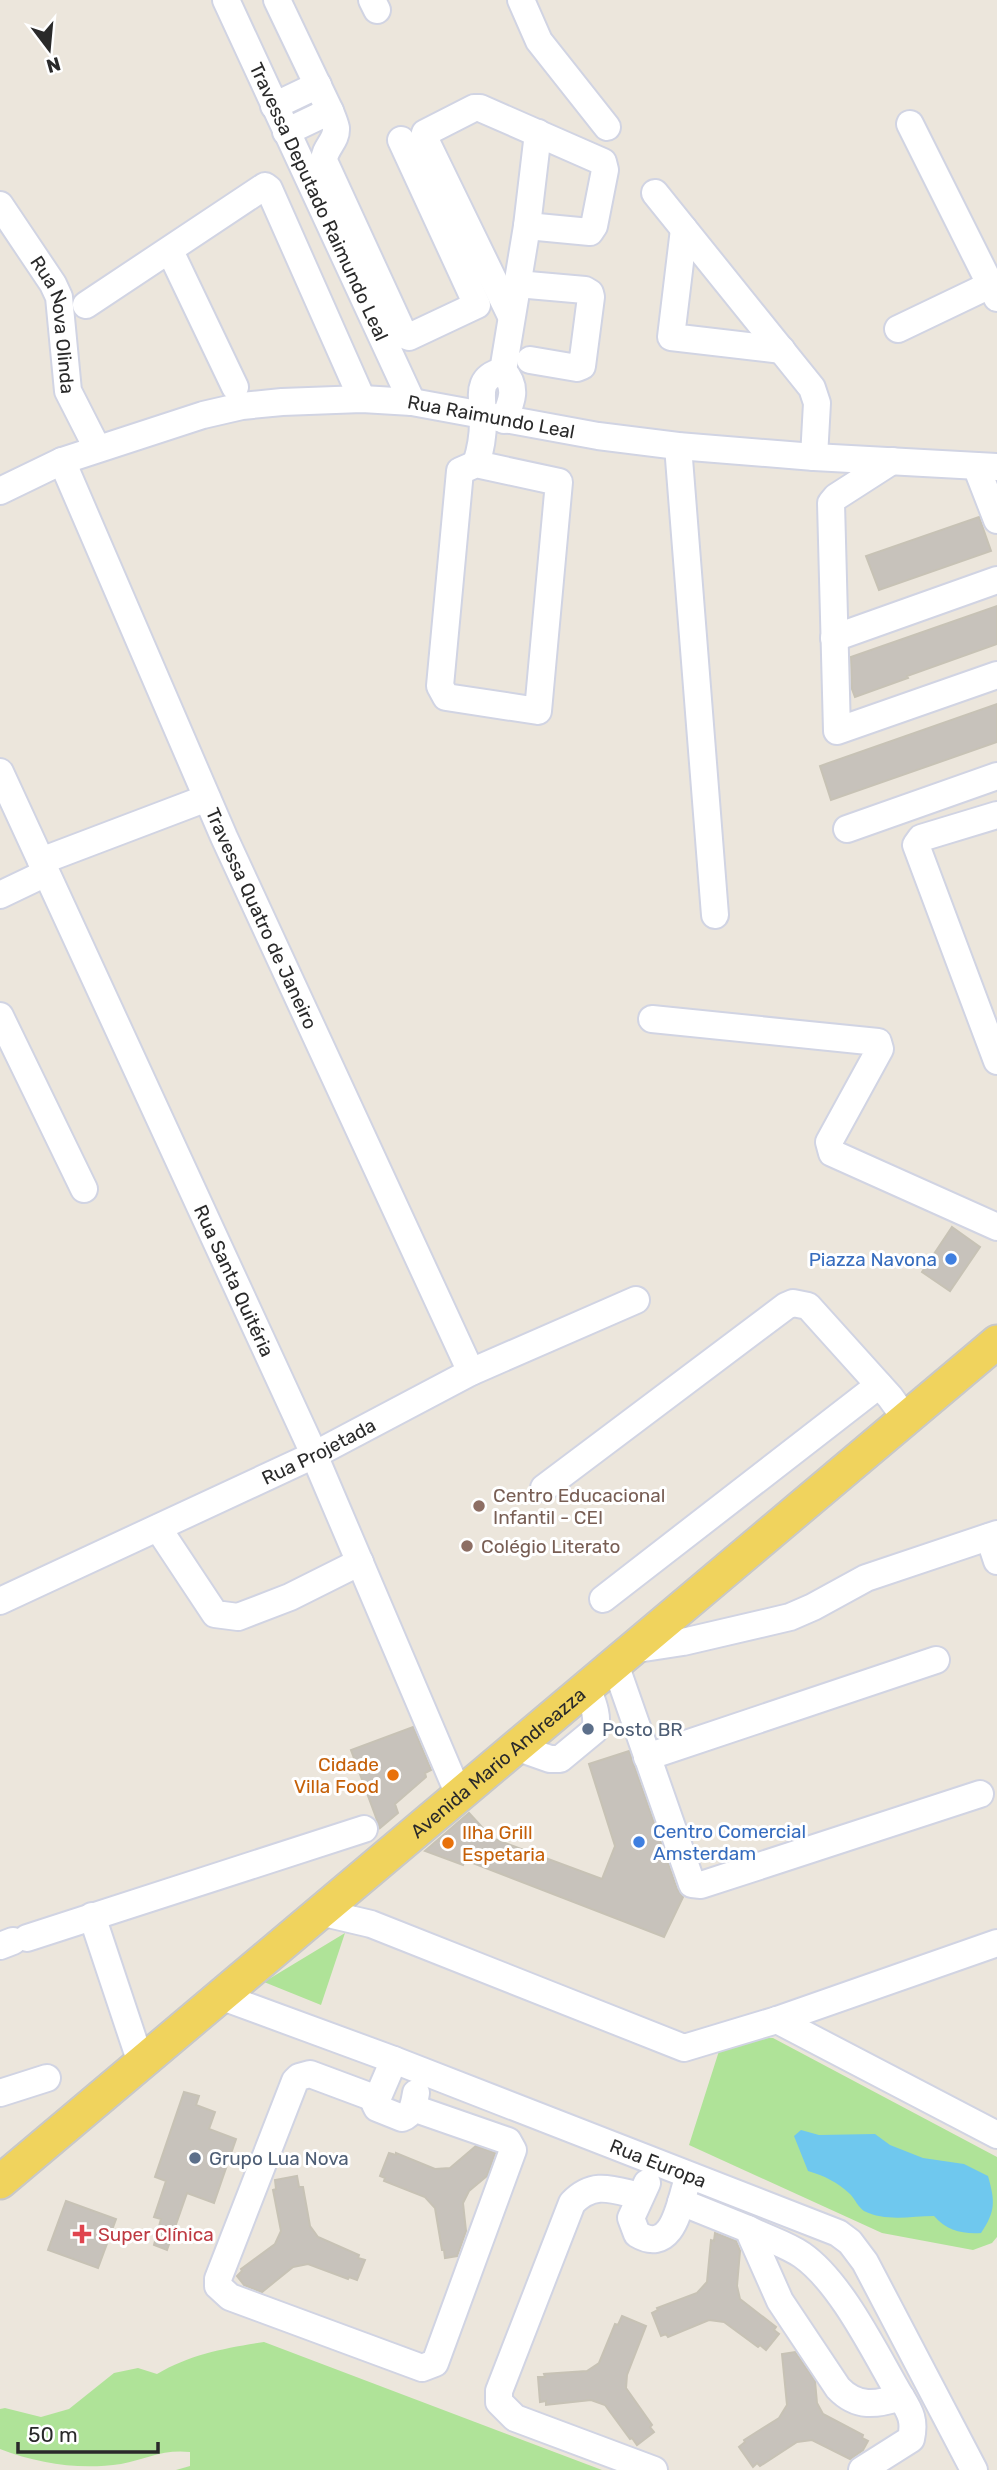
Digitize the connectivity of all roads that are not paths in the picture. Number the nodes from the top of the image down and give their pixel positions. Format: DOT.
graph roads {
  1 [pos="226,0"];
  2 [pos="277,0"];
  3 [pos="521,0"];
  4 [pos="318,85"];
  5 [pos="274,106"];
  6 [pos="331,111"];
  7 [pos="910,124"];
  8 [pos="607,127"];
  9 [pos="286,132"];
  10 [pos="538,134"];
  11 [pos="401,140"];
  12 [pos="655,193"];
  13 [pos="0,205"];
  14 [pos="527,226"];
  15 [pos="684,229"];
  16 [pos="170,251"];
  17 [pos="517,284"];
  18 [pos="994,291"];
  19 [pos="86,306"];
  20 [pos="511,316"];
  21 [pos="898,329"];
  22 [pos="782,350"];
  23 [pos="530,359"];
  24 [pos="235,387"];
  25 [pos="362,399"];
  26 [pos="412,402"];
  27 [pos="494,418"];
  28 [pos="678,446"];
  29 [pos="97,448"];
  30 [pos="814,457"];
  31 [pos="62,461"];
  32 [pos="892,461"];
  33 [pos="476,464"];
  34 [pos="986,466"];
  35 [pos="0,491"];
  36 [pos="997,520"];
  37 [pos="997,580"];
  38 [pos="834,638"];
  39 [pos="997,676"];
  40 [pos="0,772"];
  41 [pos="997,776"];
  42 [pos="207,798"];
  43 [pos="997,815"];
  44 [pos="847,829"];
  45 [pos="44,867"];
  46 [pos="0,895"];
  47 [pos="715,915"];
  48 [pos="0,1016"];
  49 [pos="652,1019"];
  50 [pos="997,1061"];
  51 [pos="84,1189"];
  52 [pos="997,1227"];
  53 [pos="636,1300"];
  54 [pos="997,1342"];
  55 [pos="471,1372"];
  56 [pos="879,1385"];
  57 [pos="906,1419"];
  58 [pos="313,1454"];
  59 [pos="544,1488"];
  60 [pos="158,1528"];
  61 [pos="994,1544"];
  62 [pos="360,1562"];
  63 [pos="603,1600"];
  64 [pos="0,1601"];
  65 [pos="623,1657"];
  66 [pos="936,1660"];
  67 [pos="647,1757"];
  68 [pos="980,1794"];
  69 [pos="459,1795"];
  70 [pos="363,1829"];
  71 [pos="320,1912"];
  72 [pos="92,1916"];
  73 [pos="13,1942"];
  74 [pos="992,1949"];
  75 [pos="220,1996"];
  76 [pos="776,2020"];
  77 [pos="141,2063"];
  78 [pos="47,2077"];
  79 [pos="386,2079"];
  80 [pos="417,2090"];
  81 [pos="0,2093"];
  82 [pos="997,2135"];
  83 [pos="649,2180"];
  84 [pos="0,2182"];
  85 [pos="684,2190"];
  86 [pos="748,2229"];
  87 [pos="901,2398"];
  88 [pos="654,2470"];
  89 [pos="862,2470"];
  90 [pos="974,2470"];
  1 -- 5 [label="street, Travessa Deputado Raimundo Leal"];
  2 -- 4 [label="street"];
  3 -- 8 [label="street"];
  4 -- 5 [label="street"];
  4 -- 6 [label="street"];
  5 -- 9 [label="street, Travessa Deputado Raimundo Leal"];
  6 -- 9 [label="street"];
  6 -- 11 [label="street"];
  7 -- 18 [label="street"];
  9 -- 26 [label="street, Travessa Deputado Raimundo Leal"];
  10 -- 14 [label="street"];
  10 -- 14 [label="street"];
  10 -- 20 [label="street"];
  12 -- 15 [label="street"];
  13 -- 29 [label="street, Rua Nova Olinda"];
  14 -- 17 [label="street"];
  15 -- 22 [label="street"];
  15 -- 22 [label="street"];
  16 -- 19 [label="street"];
  16 -- 24 [label="street"];
  16 -- 25 [label="street"];
  17 -- 20 [label="street"];
  17 -- 23 [label="street"];
  18 -- 21 [label="street"];
  20 -- 27 [label="street"];
  22 -- 30 [label="street"];
  25 -- 26 [label="street, Rua Raimundo Leal"];
  25 -- 29 [label="street, Rua Raimundo Leal"];
  26 -- 27 [label="street, Rua Raimundo Leal"];
  27 -- 28 [label="street, Rua Raimundo Leal"];
  27 -- 33 [label="street"];
  28 -- 30 [label="street, Rua Raimundo Leal"];
  28 -- 47 [label="street"];
  29 -- 31 [label="street, Rua Raimundo Leal"];
  30 -- 32 [label="street, Rua Raimundo Leal"];
  31 -- 35 [label="street, Rua Raimundo Leal"];
  31 -- 42 [label="street, Travessa Quatro de Janeiro"];
  32 -- 34 [label="street, Rua Raimundo Leal"];
  32 -- 38 [label="street"];
  33 -- 33 [label="street"];
  34 -- 36 [label="street"];
  37 -- 38 [label="street"];
  38 -- 39 [label="street"];
  40 -- 45 [label="street, Rua Santa Quitéria"];
  41 -- 44 [label="street"];
  42 -- 45 [label="street"];
  42 -- 55 [label="street, Travessa Quatro de Janeiro"];
  43 -- 50 [label="street"];
  45 -- 46 [label="street"];
  45 -- 58 [label="street, Rua Santa Quitéria"];
  48 -- 51 [label="street"];
  49 -- 52 [label="street"];
  53 -- 55 [label="street, Rua Projetada"];
  54 -- 57 [label="main road, Avenida Mario Andreazza"];
  55 -- 58 [label="street, Rua Projetada"];
  56 -- 57 [label="street"];
  56 -- 59 [label="street"];
  56 -- 63 [label="street"];
  57 -- 65 [label="main road, Avenida Mario Andreazza"];
  58 -- 60 [label="street, Rua Projetada"];
  58 -- 62 [label="street, Rua Santa Quitéria"];
  60 -- 62 [label="street"];
  60 -- 64 [label="street, Rua Projetada"];
  61 -- 65 [label="street"];
  62 -- 69 [label="street, Rua Santa Quitéria"];
  65 -- 67 [label="street"];
  65 -- 69 [label="main road, Avenida Mario Andreazza"];
  66 -- 67 [label="street"];
  67 -- 68 [label="street"];
  69 -- 71 [label="main road, Avenida Mario Andreazza"];
  70 -- 72 [label="street"];
  71 -- 75 [label="main road, Avenida Mario Andreazza"];
  71 -- 76 [label="street"];
  72 -- 73 [label="street"];
  72 -- 77 [label="street"];
  74 -- 76 [label="street"];
  75 -- 77 [label="main road, Avenida Mario Andreazza"];
  75 -- 79 [label="street, Rua Europa"];
  76 -- 82 [label="street"];
  77 -- 84 [label="main road, Avenida Mario Andreazza"];
  78 -- 81 [label="street"];
  79 -- 80 [label="street, Rua Europa"];
  79 -- 80 [label="street"];
  79 -- 80 [label="street"];
  80 -- 83 [label="street, Rua Europa"];
  83 -- 85 [label="street, Rua Europa"];
  83 -- 85 [label="street"];
  83 -- 88 [label="street"];
  85 -- 86 [label="street"];
  85 -- 90 [label="street, Rua Europa"];
  86 -- 87 [label="street"];
  86 -- 87 [label="street"];
  87 -- 89 [label="street"];
}
